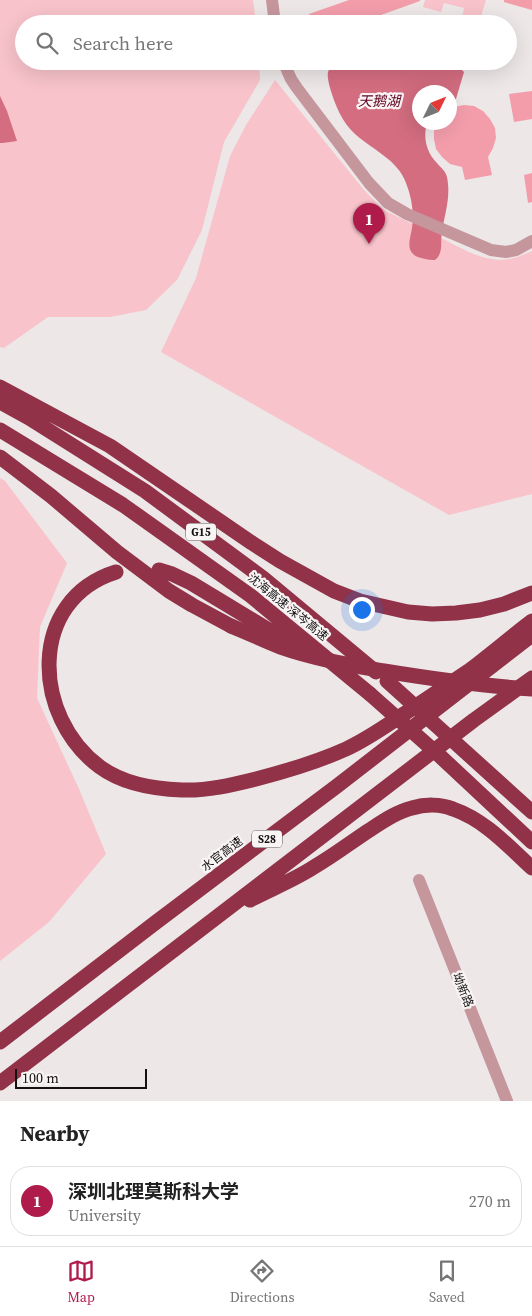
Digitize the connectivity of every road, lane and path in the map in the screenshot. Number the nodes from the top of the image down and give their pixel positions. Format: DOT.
graph roads {
  1 [pos="272,0"];
  2 [pos="274,15"];
  3 [pos="287,70"];
  4 [pos="532,241"];
  5 [pos="0,387"];
  6 [pos="0,402"];
  7 [pos="0,430"];
  8 [pos="0,457"];
  9 [pos="159,570"];
  10 [pos="116,572"];
  11 [pos="532,593"];
  12 [pos="532,620"];
  13 [pos="532,635"];
  14 [pos="532,678"];
  15 [pos="532,689"];
  16 [pos="366,691"];
  17 [pos="532,812"];
  18 [pos="532,842"];
  19 [pos="532,868"];
  20 [pos="419,880"];
  21 [pos="217,917"];
  22 [pos="0,1042"];
  23 [pos="0,1083"];
  24 [pos="507,1101"];
  1 -- 2 [label="street"];
  3 -- 4 [label="street"];
  5 -- 11 [label="highway"];
  6 -- 17 [label="highway, 沈海高速 深岑高速 / G15, bridge"];
  7 -- 16 [label="highway, 沈海高速 深岑高速 / G15"];
  8 -- 15 [label="highway, bridge"];
  9 -- 16 [label="highway"];
  10 -- 12 [label="highway"];
  13 -- 22 [label="highway, 水官高速 / S28"];
  14 -- 21 [label="highway, S28"];
  16 -- 18 [label="highway, 沈海高速 深岑高速 / G15, bridge"];
  19 -- 21 [label="highway"];
  20 -- 24 [label="street, 坳新路"];
  21 -- 23 [label="highway, S28"];
}
